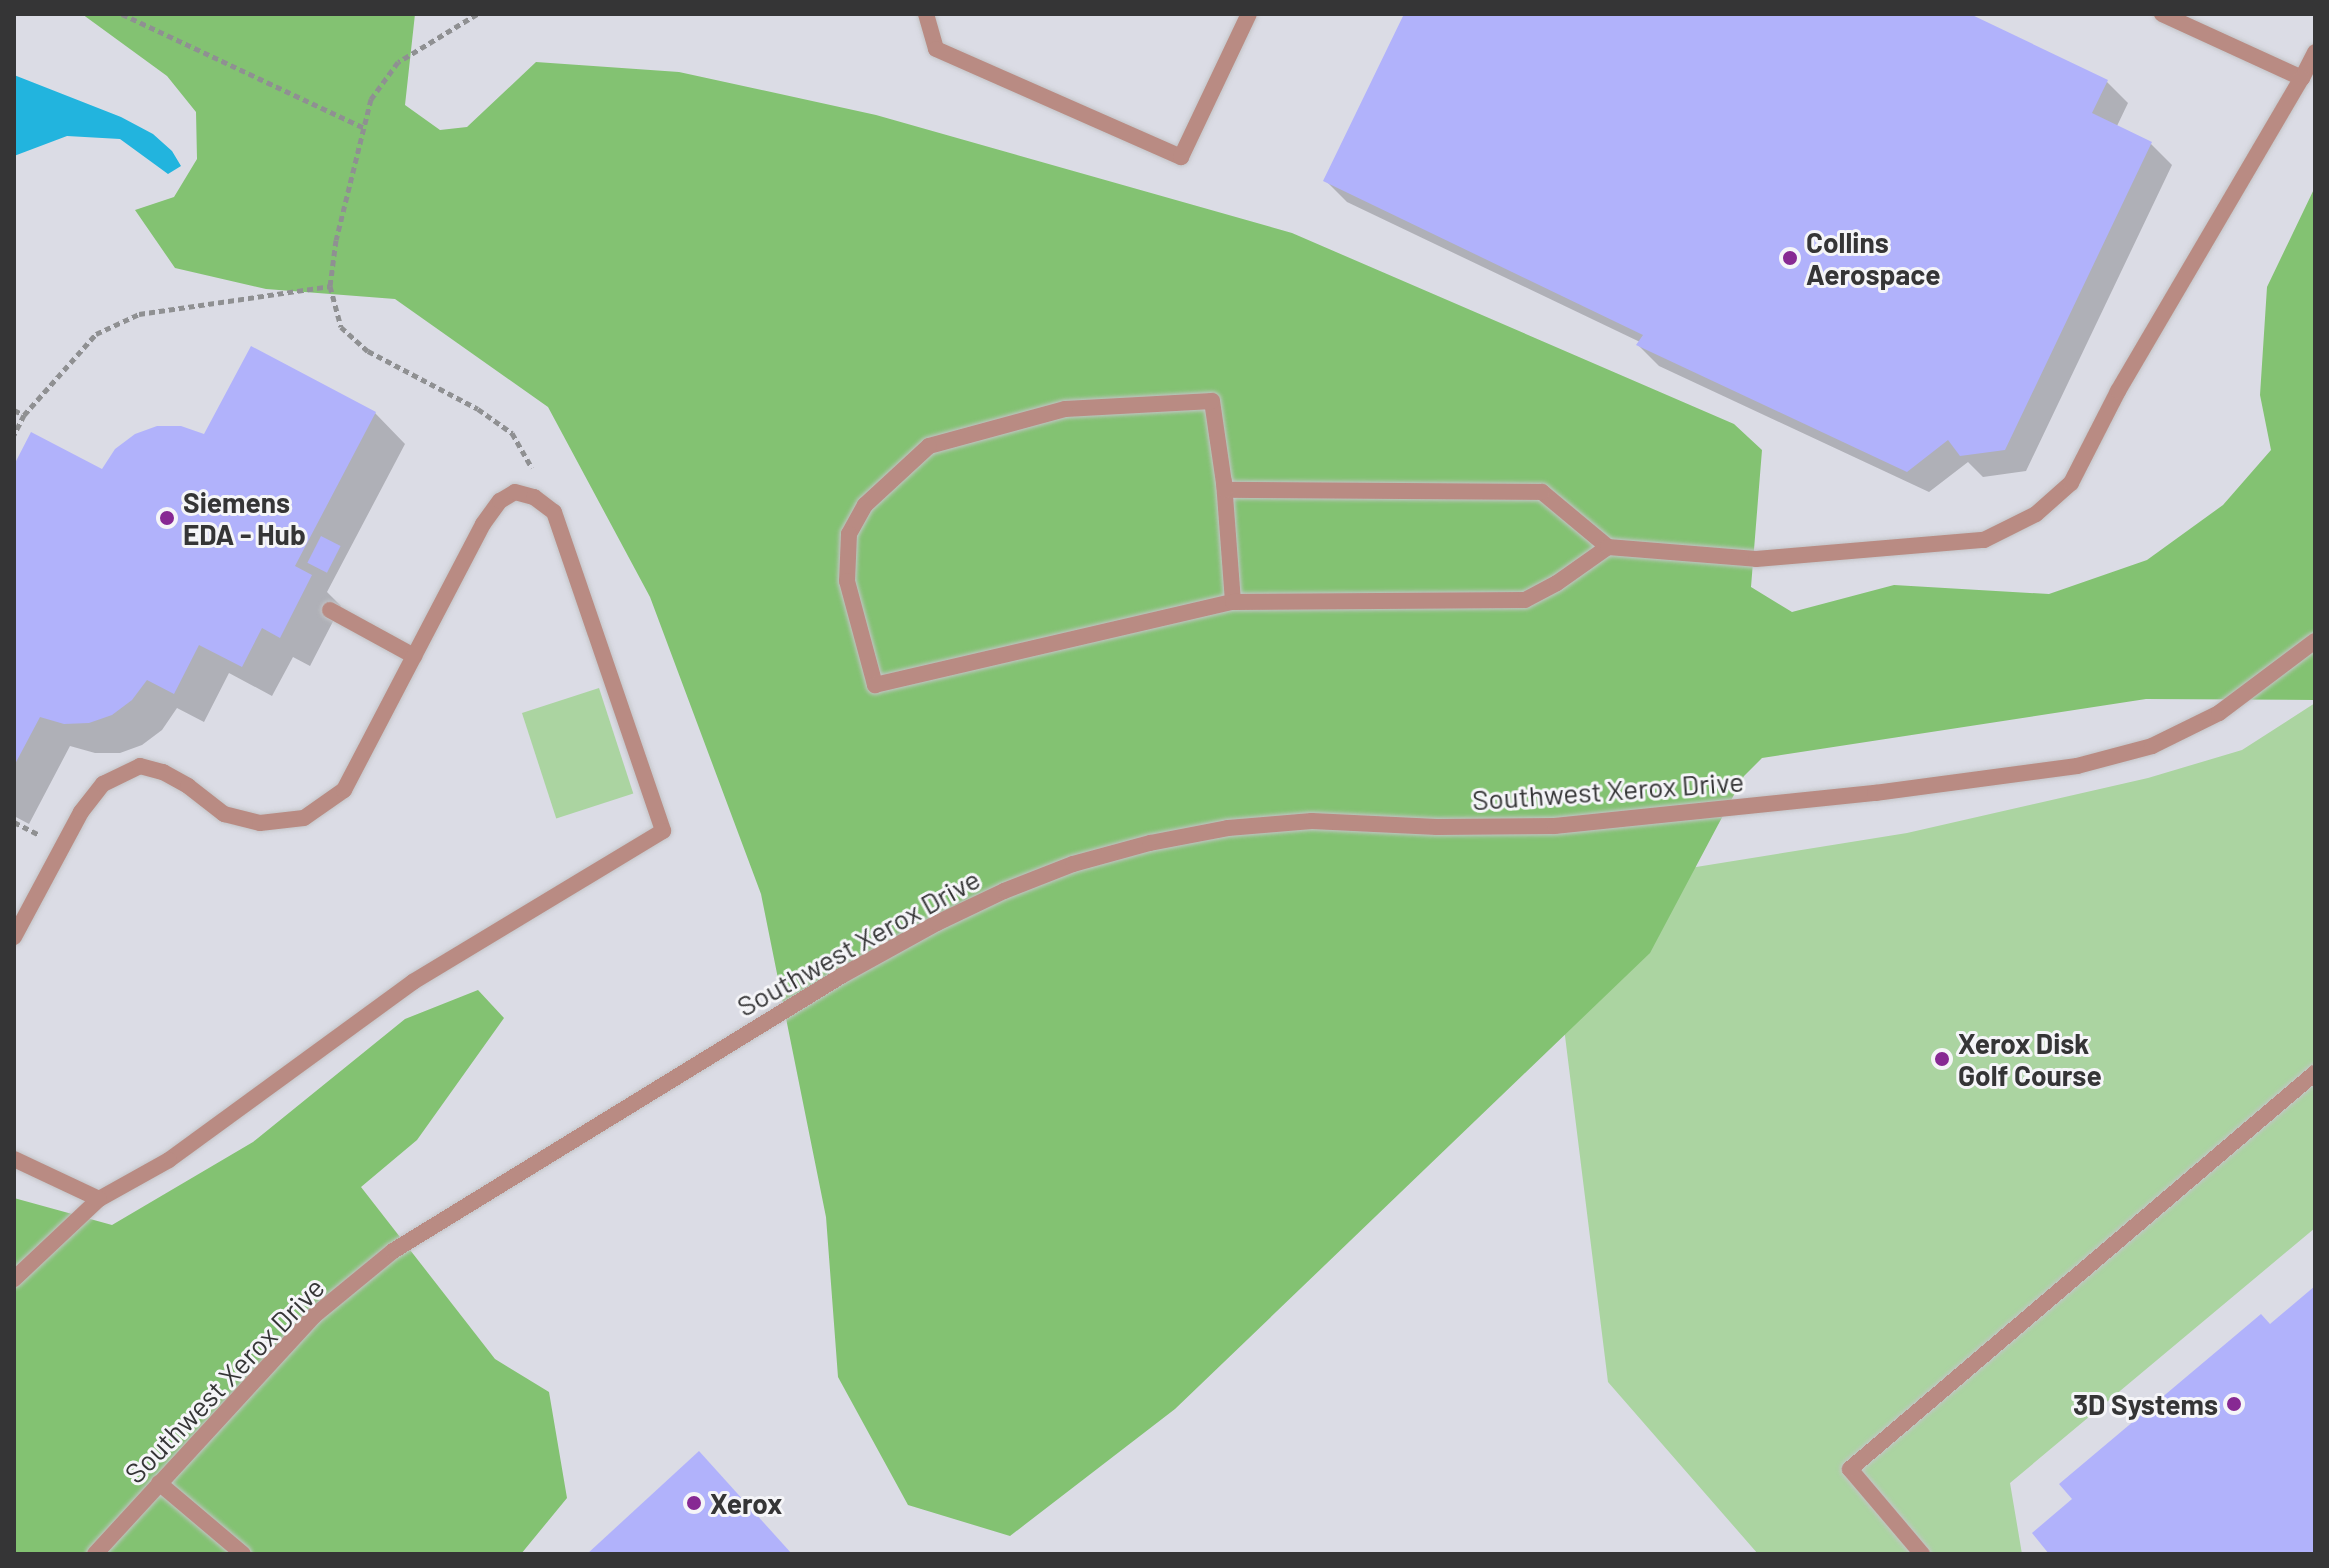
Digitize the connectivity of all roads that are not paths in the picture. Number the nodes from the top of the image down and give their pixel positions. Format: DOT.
graph roads {
  1 [pos="926,14"];
  2 [pos="1249,14"];
  3 [pos="2162,14"];
  4 [pos="2315,52"];
  5 [pos="2302,78"];
  6 [pos="1224,481"];
  7 [pos="1608,547"];
  8 [pos="1233,602"];
  9 [pos="330,610"];
  10 [pos="2315,641"];
  11 [pos="414,656"];
  12 [pos="14,937"];
  13 [pos="2315,1073"];
  14 [pos="14,1159"];
  15 [pos="99,1199"];
  16 [pos="14,1279"];
  17 [pos="159,1483"];
  18 [pos="95,1554"];
  19 [pos="243,1554"];
  20 [pos="1922,1554"];
  1 -- 2 [label="lane"];
  3 -- 5 [label="lane"];
  4 -- 5 [label="lane"];
  5 -- 7 [label="lane"];
  6 -- 7 [label="lane"];
  6 -- 8 [label="lane"];
  6 -- 8 [label="lane"];
  7 -- 8 [label="lane"];
  9 -- 11 [label="lane"];
  10 -- 17 [label="lane, Southwest Xerox Drive"];
  11 -- 12 [label="lane"];
  11 -- 15 [label="lane"];
  13 -- 20 [label="lane"];
  14 -- 15 [label="lane"];
  15 -- 16 [label="lane"];
  17 -- 18 [label="lane, Southwest Xerox Drive"];
  17 -- 19 [label="lane"];
}
